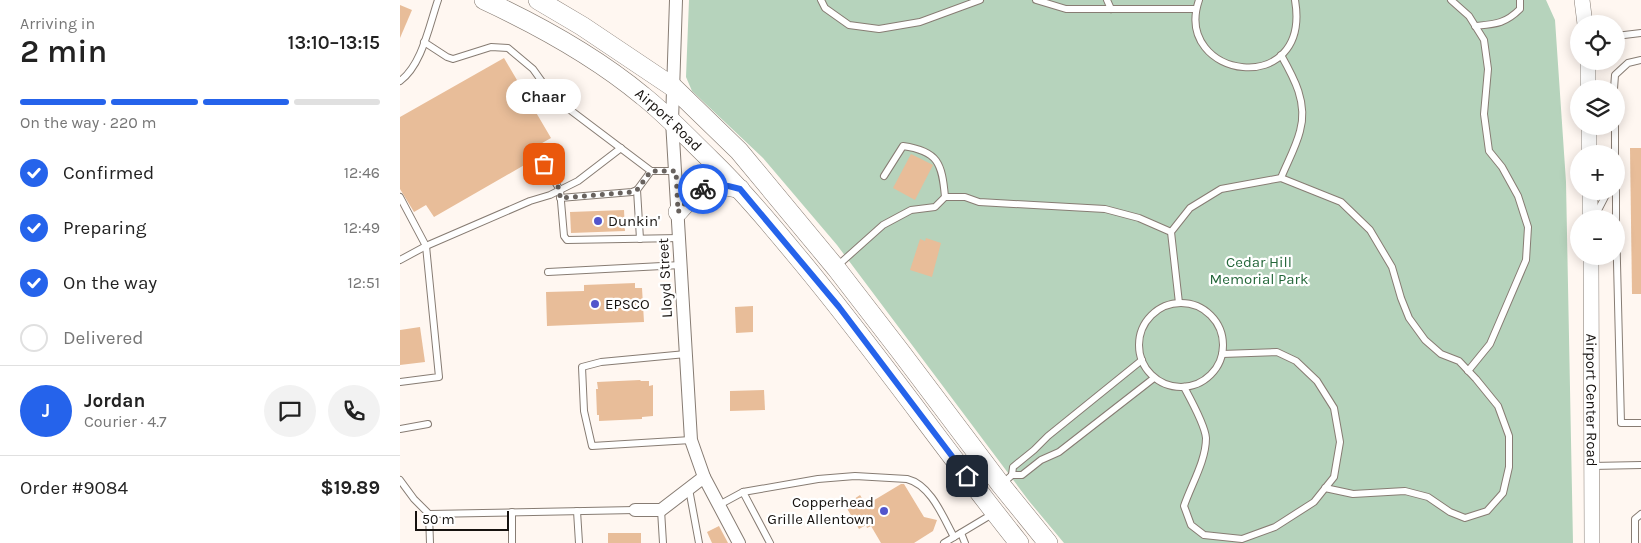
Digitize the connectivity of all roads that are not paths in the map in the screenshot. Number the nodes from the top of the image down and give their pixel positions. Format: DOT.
graph roads {
  1 [pos="438,0"];
  2 [pos="484,0"];
  3 [pos="538,0"];
  4 [pos="676,0"];
  5 [pos="821,0"];
  6 [pos="980,0"];
  7 [pos="1036,0"];
  8 [pos="1107,0"];
  9 [pos="1199,0"];
  10 [pos="1295,0"];
  11 [pos="1451,0"];
  12 [pos="1520,0"];
  13 [pos="1582,0"];
  14 [pos="1054,2"];
  15 [pos="1196,8"];
  16 [pos="1111,9"];
  17 [pos="1584,15"];
  18 [pos="1475,26"];
  19 [pos="1641,34"];
  20 [pos="1625,35"];
  21 [pos="424,42"];
  22 [pos="1281,55"];
  23 [pos="1641,60"];
  24 [pos="1615,80"];
  25 [pos="400,82"];
  26 [pos="672,88"];
  27 [pos="672,121"];
  28 [pos="621,148"];
  29 [pos="544,164"];
  30 [pos="651,171"];
  31 [pos="676,171"];
  32 [pos="884,176"];
  33 [pos="1281,178"];
  34 [pos="740,189"];
  35 [pos="560,190"];
  36 [pos="637,190"];
  37 [pos="400,197"];
  38 [pos="945,197"];
  39 [pos="560,198"];
  40 [pos="678,212"];
  41 [pos="1171,232"];
  42 [pos="680,238"];
  43 [pos="640,239"];
  44 [pos="426,246"];
  45 [pos="400,260"];
  46 [pos="681,265"];
  47 [pos="1591,265"];
  48 [pos="1617,265"];
  49 [pos="836,268"];
  50 [pos="548,272"];
  51 [pos="1179,303"];
  52 [pos="686,354"];
  53 [pos="1222,354"];
  54 [pos="1142,360"];
  55 [pos="1468,371"];
  56 [pos="1154,378"];
  57 [pos="400,382"];
  58 [pos="1184,387"];
  59 [pos="1641,423"];
  60 [pos="428,424"];
  61 [pos="400,429"];
  62 [pos="691,440"];
  63 [pos="1034,450"];
  64 [pos="1041,460"];
  65 [pos="1641,465"];
  66 [pos="1592,466"];
  67 [pos="704,477"];
  68 [pos="400,480"];
  69 [pos="1007,480"];
  70 [pos="689,488"];
  71 [pos="1325,488"];
  72 [pos="744,492"];
  73 [pos="719,505"];
  74 [pos="635,510"];
  75 [pos="661,510"];
  76 [pos="577,511"];
  77 [pos="512,512"];
  78 [pos="995,513"];
  79 [pos="429,514"];
  80 [pos="1641,514"];
  81 [pos="961,533"];
  82 [pos="954,537"];
  83 [pos="430,543"];
  84 [pos="512,543"];
  85 [pos="579,543"];
  86 [pos="662,543"];
  87 [pos="699,543"];
  88 [pos="739,543"];
  89 [pos="770,543"];
  90 [pos="944,543"];
  91 [pos="965,543"];
  92 [pos="1019,543"];
  93 [pos="1048,543"];
  94 [pos="1592,543"];
  95 [pos="1636,543"];
  1 -- 21 [label="lane"];
  2 -- 27 [label="main road, Airport Road"];
  3 -- 26 [label="main road, Airport Road"];
  4 -- 26 [label="street, Lloyd Street"];
  5 -- 6 [label="lane"];
  7 -- 14 [label="lane"];
  8 -- 16 [label="lane"];
  9 -- 15 [label="lane"];
  10 -- 22 [label="lane"];
  11 -- 18 [label="lane"];
  12 -- 18 [label="lane"];
  13 -- 17 [label="street"];
  14 -- 16 [label="lane"];
  15 -- 16 [label="lane"];
  15 -- 22 [label="lane"];
  18 -- 55 [label="lane"];
  19 -- 20 [label="lane"];
  21 -- 25 [label="lane"];
  21 -- 28 [label="lane"];
  22 -- 33 [label="lane"];
  23 -- 24 [label="lane"];
  26 -- 27 [label="street, Lloyd Street"];
  26 -- 49 [label="main road, Airport Road"];
  27 -- 31 [label="street, Lloyd Street"];
  27 -- 34 [label="main road, Airport Road"];
  28 -- 30 [label="lane"];
  28 -- 35 [label="lane"];
  29 -- 35 [label="lane"];
  30 -- 31 [label="lane"];
  30 -- 36 [label="lane"];
  31 -- 40 [label="street, Lloyd Street"];
  32 -- 38 [label="lane"];
  33 -- 41 [label="lane"];
  33 -- 55 [label="lane"];
  34 -- 40 [label="main road"];
  34 -- 78 [label="main road, Airport Road"];
  35 -- 39 [label="lane"];
  35 -- 44 [label="lane"];
  36 -- 39 [label="lane"];
  36 -- 43 [label="lane"];
  37 -- 44 [label="lane"];
  38 -- 41 [label="lane"];
  38 -- 49 [label="lane"];
  39 -- 43 [label="lane"];
  40 -- 42 [label="street, Lloyd Street"];
  41 -- 51 [label="lane"];
  42 -- 43 [label="lane"];
  42 -- 46 [label="street, Lloyd Street"];
  44 -- 45 [label="lane"];
  44 -- 57 [label="lane"];
  46 -- 50 [label="lane"];
  46 -- 52 [label="street, Lloyd Street"];
  47 -- 66 [label="street, Airport Center Road"];
  48 -- 59 [label="lane"];
  49 -- 69 [label="main road, Airport Road"];
  51 -- 53 [label="lane"];
  51 -- 54 [label="lane"];
  52 -- 62 [label="street, Lloyd Street"];
  52 -- 62 [label="lane"];
  53 -- 58 [label="lane"];
  53 -- 71 [label="lane"];
  54 -- 56 [label="lane"];
  54 -- 63 [label="lane"];
  55 -- 71 [label="lane"];
  56 -- 58 [label="lane"];
  56 -- 64 [label="lane"];
  58 -- 71 [label="lane"];
  60 -- 61 [label="lane"];
  62 -- 67 [label="street, Lloyd Street"];
  63 -- 64 [label="lane"];
  63 -- 69 [label="lane"];
  64 -- 69 [label="lane"];
  65 -- 66 [label="lane"];
  66 -- 94 [label="street, Airport Center Road"];
  67 -- 70 [label="street"];
  67 -- 73 [label="street, Lloyd Street"];
  68 -- 79 [label="lane"];
  69 -- 93 [label="main road, Airport Road"];
  70 -- 75 [label="street"];
  70 -- 87 [label="lane"];
  72 -- 73 [label="lane"];
  72 -- 82 [label="lane"];
  72 -- 89 [label="lane"];
  73 -- 88 [label="street, Lloyd Street"];
  74 -- 75 [label="street"];
  74 -- 76 [label="lane"];
  75 -- 86 [label="lane"];
  76 -- 77 [label="lane"];
  76 -- 85 [label="lane"];
  77 -- 79 [label="lane"];
  77 -- 84 [label="lane"];
  78 -- 81 [label="lane"];
  78 -- 92 [label="main road, Airport Road"];
  79 -- 83 [label="lane"];
  80 -- 95 [label="lane"];
  81 -- 82 [label="lane"];
  81 -- 91 [label="lane"];
  82 -- 90 [label="lane"];
}
